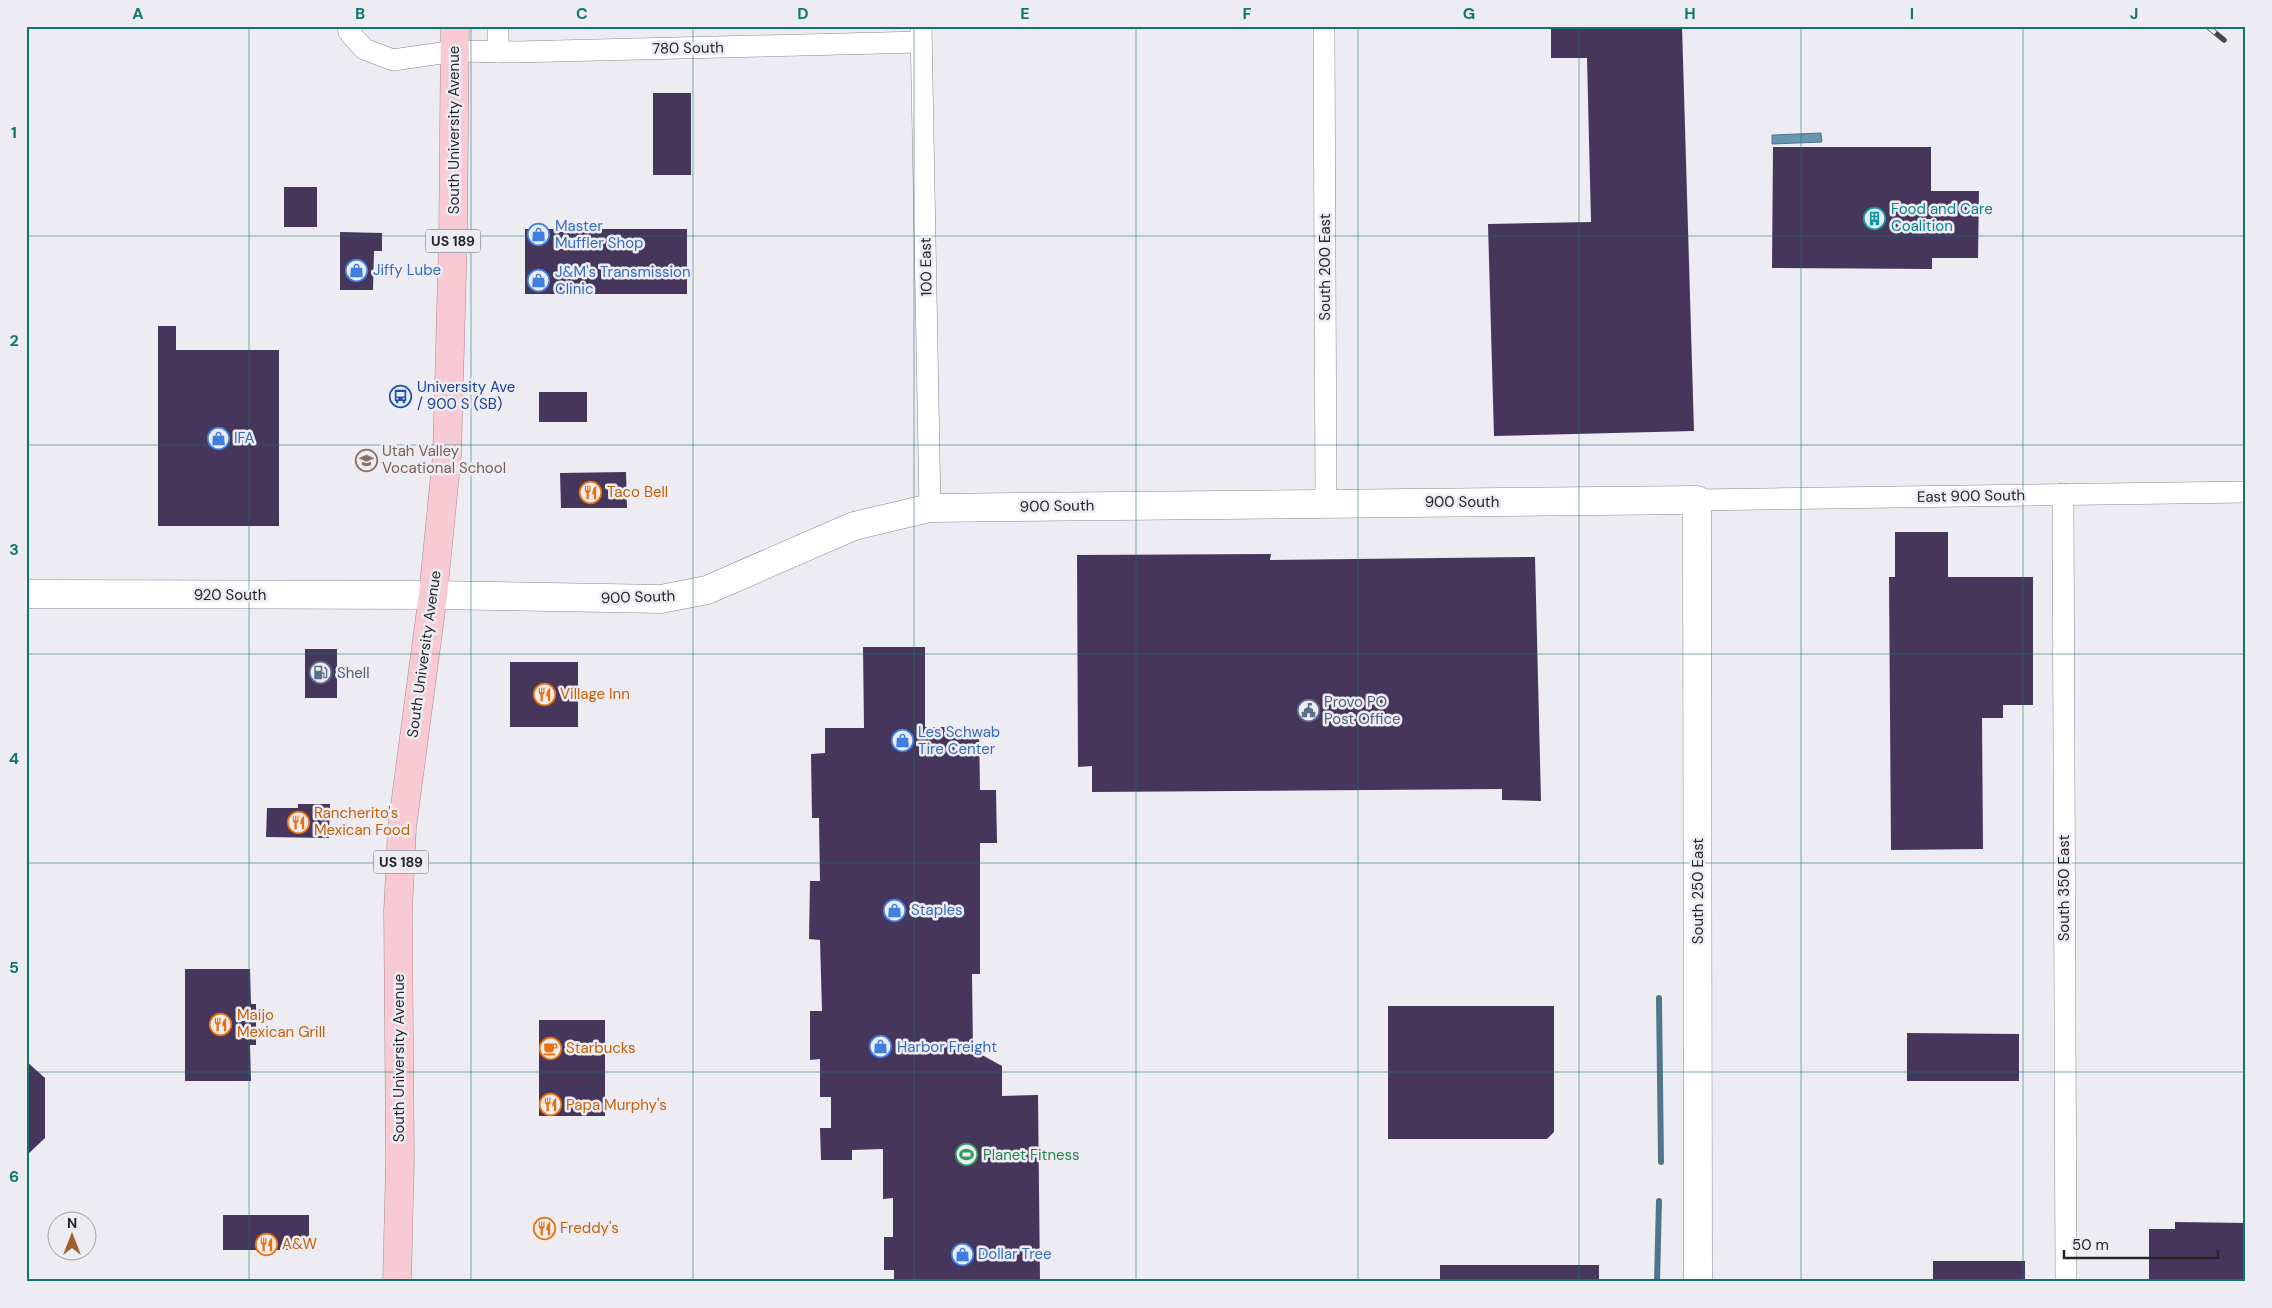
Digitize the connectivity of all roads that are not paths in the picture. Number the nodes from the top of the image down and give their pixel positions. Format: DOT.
graph roads {
  1 [pos="348,26"];
  2 [pos="498,26"];
  3 [pos="1324,31"];
  4 [pos="921,34"];
  5 [pos="455,39"];
  6 [pos="498,52"];
  7 [pos="2246,492"];
  8 [pos="2063,494"];
  9 [pos="1697,500"];
  10 [pos="1326,503"];
  11 [pos="930,508"];
  12 [pos="26,594"];
  13 [pos="433,595"];
  14 [pos="397,1282"];
  15 [pos="1698,1282"];
  16 [pos="2066,1282"];
  1 -- 5 [label="street, 780 South"];
  2 -- 6 [label="street"];
  3 -- 10 [label="street, South 200 East"];
  4 -- 6 [label="street, 780 South"];
  4 -- 11 [label="street, 100 East"];
  5 -- 6 [label="street, 780 South"];
  5 -- 13 [label="highway, South University Avenue / US 189"];
  7 -- 8 [label="street, East 900 South"];
  8 -- 9 [label="street, East 900 South"];
  8 -- 16 [label="street, South 350 East"];
  9 -- 10 [label="street, 900 South"];
  9 -- 15 [label="street, South 250 East"];
  10 -- 11 [label="street, 900 South"];
  11 -- 13 [label="street, 900 South"];
  12 -- 13 [label="street, 920 South"];
  13 -- 14 [label="highway, South University Avenue / US 189"];
}
